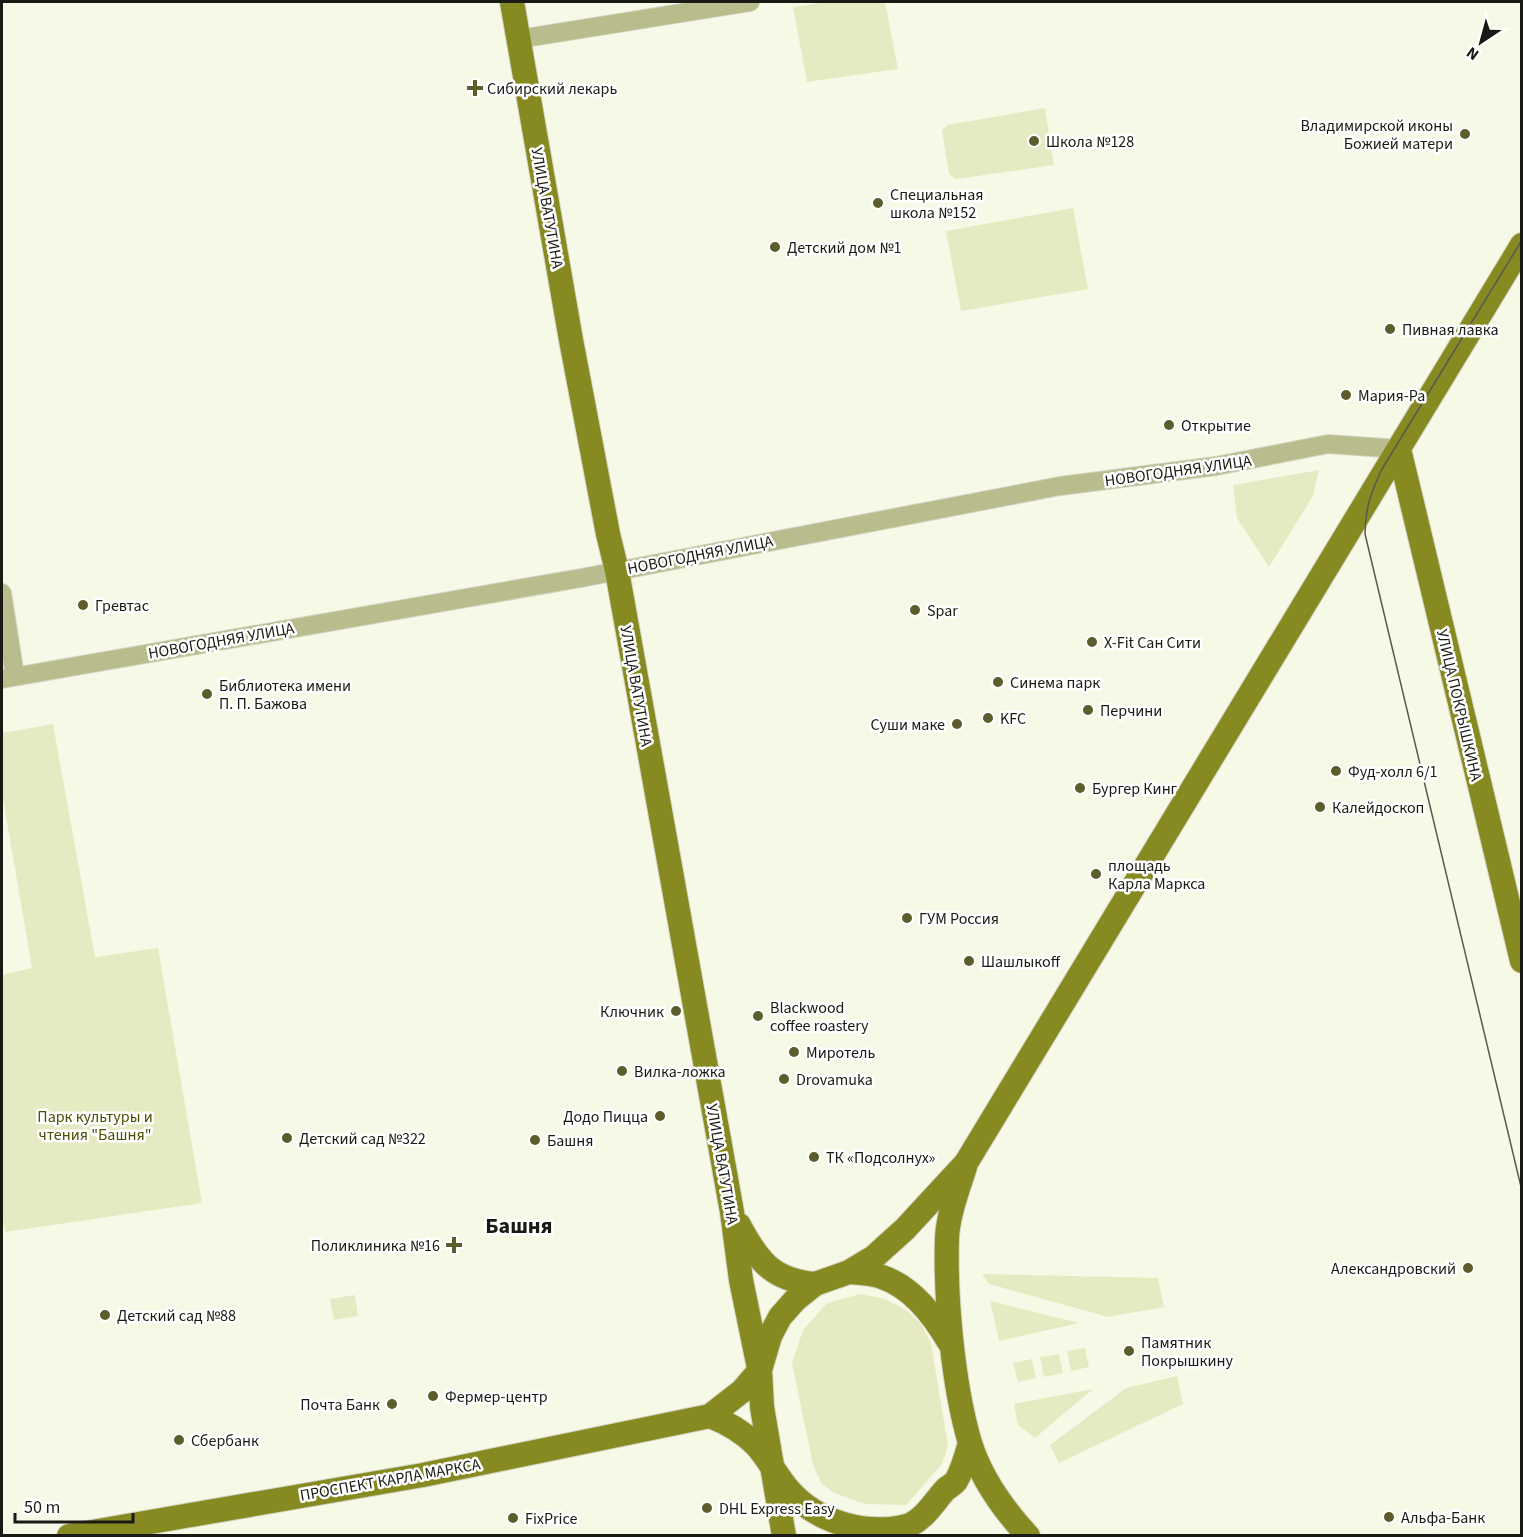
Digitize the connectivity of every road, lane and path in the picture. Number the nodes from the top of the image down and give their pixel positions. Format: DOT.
graph roads {
  1 [pos="513,2"];
  2 [pos="750,2"];
  3 [pos="519,39"];
  4 [pos="1521,245"];
  5 [pos="1399,449"];
  6 [pos="618,571"];
  7 [pos="2,593"];
  8 [pos="8,678"];
  9 [pos="1521,961"];
  10 [pos="966,1163"];
  11 [pos="732,1212"];
  12 [pos="849,1272"];
  13 [pos="815,1284"];
  14 [pos="951,1346"];
  15 [pos="760,1370"];
  16 [pos="710,1416"];
  17 [pos="970,1443"];
  18 [pos="772,1467"];
  19 [pos="911,1532"];
  20 [pos="856,1534"];
  21 [pos="69,1536"];
  22 [pos="784,1536"];
  23 [pos="1028,1536"];
  1 -- 3 [label="main road, УЛИЦА ВАТУТИНА"];
  2 -- 3 [label="street"];
  3 -- 6 [label="main road, УЛИЦА ВАТУТИНА"];
  4 -- 5 [label="main road"];
  5 -- 6 [label="street, НОВОГОДНЯЯ УЛИЦА"];
  5 -- 9 [label="main road, УЛИЦА ПОКРЫШКИНА"];
  5 -- 10 [label="main road"];
  6 -- 8 [label="street, НОВОГОДНЯЯ УЛИЦА"];
  6 -- 11 [label="main road, УЛИЦА ВАТУТИНА"];
  7 -- 8 [label="street"];
  10 -- 12 [label="main road"];
  10 -- 14 [label="main road"];
  11 -- 13 [label="main road"];
  11 -- 15 [label="main road, УЛИЦА ВАТУТИНА"];
  12 -- 13 [label="main road"];
  12 -- 14 [label="main road"];
  13 -- 15 [label="main road"];
  14 -- 17 [label="main road"];
  15 -- 16 [label="main road"];
  15 -- 18 [label="main road"];
  16 -- 18 [label="main road"];
  16 -- 21 [label="main road, ПРОСПЕКТ КАРЛА МАРКСА"];
  17 -- 19 [label="main road"];
  17 -- 23 [label="main road"];
  18 -- 20 [label="main road"];
  18 -- 22 [label="main road"];
  19 -- 20 [label="main road"];
}
